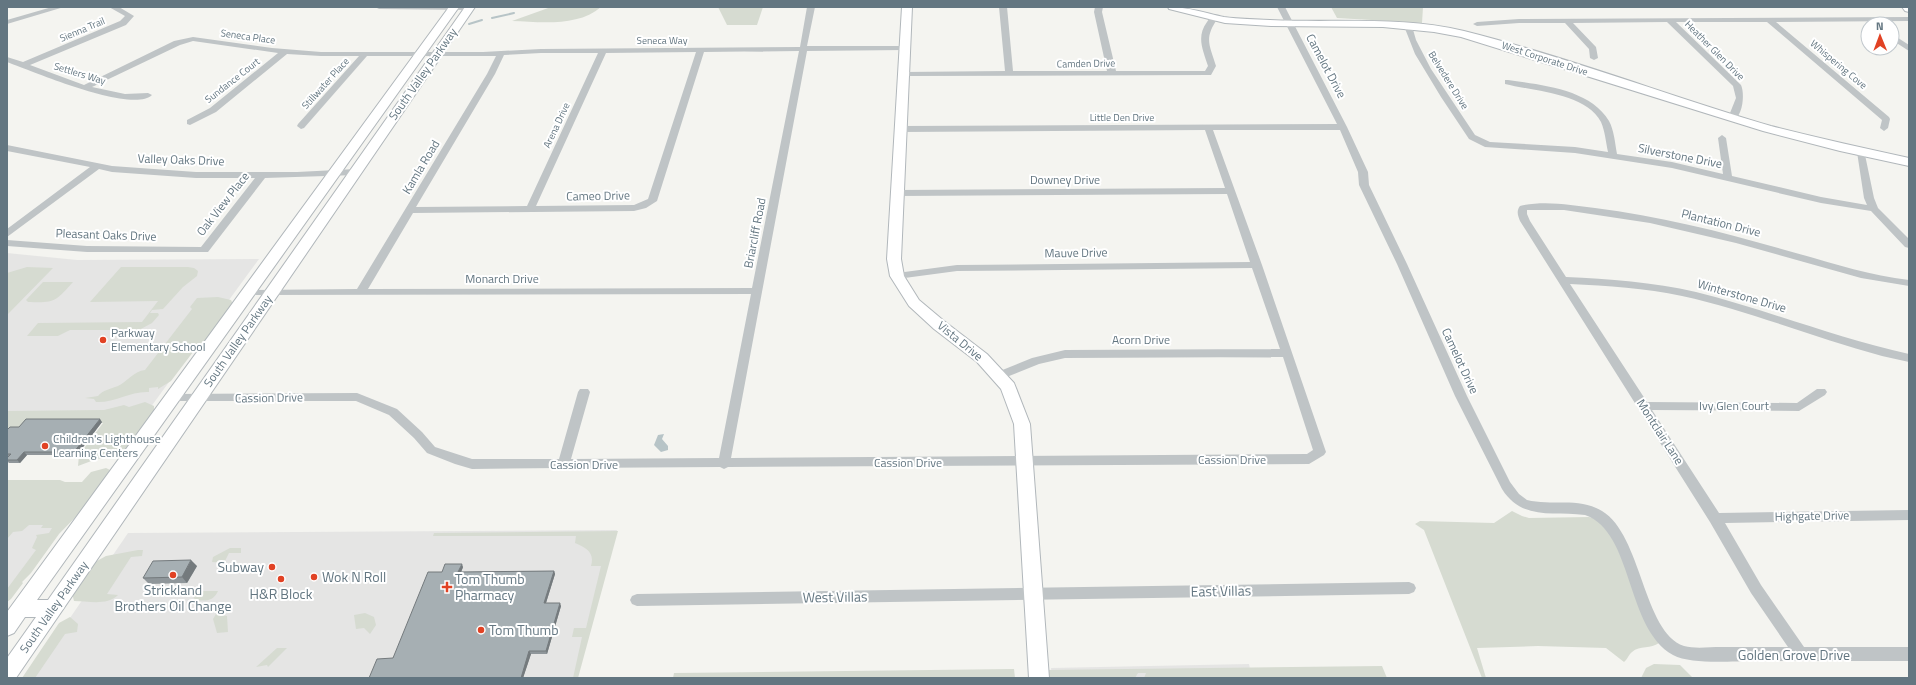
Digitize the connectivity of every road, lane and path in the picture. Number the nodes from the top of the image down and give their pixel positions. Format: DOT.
graph roads {
  1 [pos="60,7"];
  2 [pos="113,7"];
  3 [pos="379,7"];
  4 [pos="454,7"];
  5 [pos="470,7"];
  6 [pos="811,7"];
  7 [pos="907,7"];
  8 [pos="1003,7"];
  9 [pos="1099,7"];
  10 [pos="1173,7"];
  11 [pos="1281,7"];
  12 [pos="1214,18"];
  13 [pos="1769,20"];
  14 [pos="1567,21"];
  15 [pos="1670,21"];
  16 [pos="7,22"];
  17 [pos="1860,22"];
  18 [pos="1289,23"];
  19 [pos="1477,24"];
  20 [pos="1408,26"];
  21 [pos="1900,42"];
  22 [pos="905,48"];
  23 [pos="1909,49"];
  24 [pos="603,50"];
  25 [pos="701,50"];
  26 [pos="803,50"];
  27 [pos="285,51"];
  28 [pos="501,53"];
  29 [pos="365,54"];
  30 [pos="420,54"];
  31 [pos="438,54"];
  32 [pos="1594,58"];
  33 [pos="7,59"];
  34 [pos="22,65"];
  35 [pos="1112,73"];
  36 [pos="904,74"];
  37 [pos="1009,74"];
  38 [pos="1508,82"];
  39 [pos="84,88"];
  40 [pos="148,95"];
  41 [pos="1732,118"];
  42 [pos="190,122"];
  43 [pos="301,126"];
  44 [pos="1343,127"];
  45 [pos="1208,128"];
  46 [pos="1884,128"];
  47 [pos="902,129"];
  48 [pos="1722,138"];
  49 [pos="1479,142"];
  50 [pos="7,148"];
  51 [pos="1861,152"];
  52 [pos="1613,155"];
  53 [pos="1909,162"];
  54 [pos="98,166"];
  55 [pos="335,172"];
  56 [pos="356,172"];
  57 [pos="263,174"];
  58 [pos="1728,178"];
  59 [pos="1232,191"];
  60 [pos="898,193"];
  61 [pos="1523,208"];
  62 [pos="530,209"];
  63 [pos="1874,209"];
  64 [pos="409,210"];
  65 [pos="7,234"];
  66 [pos="7,243"];
  67 [pos="1909,245"];
  68 [pos="204,250"];
  69 [pos="1257,265"];
  70 [pos="897,276"];
  71 [pos="1563,280"];
  72 [pos="1909,283"];
  73 [pos="757,291"];
  74 [pos="248,293"];
  75 [pos="360,293"];
  76 [pos="271,294"];
  77 [pos="1287,352"];
  78 [pos="1909,358"];
  79 [pos="999,376"];
  80 [pos="584,392"];
  81 [pos="1821,392"];
  82 [pos="172,398"];
  83 [pos="198,399"];
  84 [pos="1643,406"];
  85 [pos="1025,462"];
  86 [pos="724,464"];
  87 [pos="563,465"];
  88 [pos="1909,515"];
  89 [pos="1715,518"];
  90 [pos="1408,588"];
  91 [pos="1034,594"];
  92 [pos="637,600"];
  93 [pos="53,608"];
  94 [pos="20,609"];
  95 [pos="7,627"];
  96 [pos="1679,651"];
  97 [pos="1909,654"];
  98 [pos="1801,655"];
  99 [pos="7,674"];
  100 [pos="1040,678"];
  1 -- 16 [label="street"];
  2 -- 34 [label="street, Sienna Trail"];
  3 -- 4 [label="street"];
  4 -- 5 [label="street"];
  4 -- 30 [label="main road, South Valley Parkway"];
  5 -- 31 [label="main road, South Valley Parkway"];
  6 -- 26 [label="street, Briarcliff Road"];
  7 -- 22 [label="main road, Vista Drive"];
  8 -- 37 [label="street"];
  9 -- 35 [label="street"];
  10 -- 12 [label="main road, West Corporate Drive"];
  11 -- 18 [label="street, Camelot Drive"];
  12 -- 18 [label="main road, West Corporate Drive"];
  12 -- 35 [label="street, Camden Drive"];
  13 -- 15 [label="street"];
  13 -- 17 [label="street"];
  13 -- 46 [label="street, Whispering Cove"];
  14 -- 15 [label="street"];
  14 -- 19 [label="street"];
  14 -- 32 [label="street"];
  15 -- 41 [label="street, Heather Glen Drive"];
  18 -- 20 [label="main road, West Corporate Drive"];
  18 -- 44 [label="street, Camelot Drive"];
  20 -- 41 [label="main road, West Corporate Drive"];
  20 -- 49 [label="street, Belvedere Drive"];
  21 -- 23 [label="street"];
  22 -- 26 [label="street, Seneca Way"];
  22 -- 36 [label="main road, Vista Drive"];
  24 -- 25 [label="street, Seneca Way"];
  24 -- 28 [label="street, Seneca Way"];
  24 -- 62 [label="street, Arena Drive"];
  25 -- 26 [label="street, Seneca Way"];
  25 -- 62 [label="street, Cameo Drive"];
  26 -- 73 [label="street, Briarcliff Road"];
  27 -- 29 [label="street, Seneca Place"];
  27 -- 39 [label="street, Seneca Place"];
  27 -- 42 [label="street, Sundance Court"];
  28 -- 31 [label="street, Seneca Way"];
  28 -- 64 [label="street, Kamla Road"];
  29 -- 30 [label="street, Seneca Place"];
  29 -- 43 [label="street, Stillwater Place"];
  30 -- 31 [label="street, Seneca Way"];
  30 -- 55 [label="main road, South Valley Parkway"];
  31 -- 56 [label="main road, South Valley Parkway"];
  33 -- 34 [label="street, Settlers Way"];
  34 -- 39 [label="street, Settlers Way"];
  35 -- 37 [label="street, Camden Drive"];
  36 -- 37 [label="street, Camden Drive"];
  36 -- 47 [label="main road, Vista Drive"];
  38 -- 52 [label="street"];
  39 -- 40 [label="street, Settlers Way"];
  41 -- 51 [label="main road, West Corporate Drive"];
  44 -- 45 [label="street, Little Den Drive"];
  44 -- 96 [label="street, Camelot Drive"];
  45 -- 47 [label="street, Little Den Drive"];
  45 -- 59 [label="street, Cassion Drive"];
  47 -- 60 [label="main road, Vista Drive"];
  48 -- 58 [label="street"];
  49 -- 52 [label="street, Silverstone Drive"];
  50 -- 54 [label="street, Valley Oaks Drive"];
  51 -- 53 [label="main road, West Corporate Drive"];
  51 -- 63 [label="street"];
  52 -- 58 [label="street, Silverstone Drive"];
  54 -- 57 [label="street, Valley Oaks Drive"];
  54 -- 65 [label="street"];
  55 -- 56 [label="street, Valley Oaks Drive"];
  55 -- 57 [label="street, Valley Oaks Drive"];
  55 -- 74 [label="main road, South Valley Parkway"];
  56 -- 76 [label="main road, South Valley Parkway"];
  57 -- 68 [label="street, Oak View Place"];
  58 -- 63 [label="street, Silverstone Drive"];
  59 -- 60 [label="street, Downey Drive"];
  59 -- 69 [label="street, Cassion Drive"];
  60 -- 70 [label="main road, Vista Drive"];
  61 -- 71 [label="street, Montclair Lane"];
  61 -- 72 [label="street, Plantation Drive"];
  62 -- 64 [label="street, Cameo Drive"];
  63 -- 67 [label="street"];
  64 -- 75 [label="street, Kamla Road"];
  66 -- 68 [label="street, Pleasant Oaks Drive"];
  69 -- 70 [label="street, Mauve Drive"];
  69 -- 77 [label="street, Cassion Drive"];
  70 -- 79 [label="main road, Vista Drive"];
  71 -- 78 [label="street, Winterstone Drive"];
  71 -- 84 [label="street, Montclair Lane"];
  73 -- 75 [label="street, Monarch Drive"];
  73 -- 86 [label="street, Briarcliff Road"];
  74 -- 76 [label="street, Monarch Drive"];
  74 -- 82 [label="main road, South Valley Parkway"];
  75 -- 76 [label="street, Monarch Drive"];
  76 -- 83 [label="main road, South Valley Parkway"];
  77 -- 79 [label="street, Acorn Drive"];
  77 -- 85 [label="street, Cassion Drive"];
  79 -- 85 [label="main road, Vista Drive"];
  80 -- 87 [label="street"];
  81 -- 84 [label="street, Ivy Glen Court"];
  82 -- 83 [label="street, Cassion Drive"];
  82 -- 94 [label="main road, South Valley Parkway"];
  83 -- 87 [label="street, Cassion Drive"];
  83 -- 93 [label="main road, South Valley Parkway"];
  84 -- 89 [label="street, Montclair Lane"];
  85 -- 86 [label="street, Cassion Drive"];
  85 -- 91 [label="main road, Vista Drive"];
  86 -- 87 [label="street, Cassion Drive"];
  88 -- 89 [label="street, Highgate Drive"];
  89 -- 98 [label="street, Montclair Lane"];
  90 -- 91 [label="street, East Villas"];
  91 -- 92 [label="street, West Villas"];
  91 -- 100 [label="main road, Vista Drive"];
  93 -- 94 [label="main road"];
  93 -- 99 [label="main road, South Valley Parkway"];
  94 -- 95 [label="main road, South Valley Parkway"];
  96 -- 98 [label="street, Golden Grove Drive"];
  97 -- 98 [label="street, Golden Grove Drive"];
}
